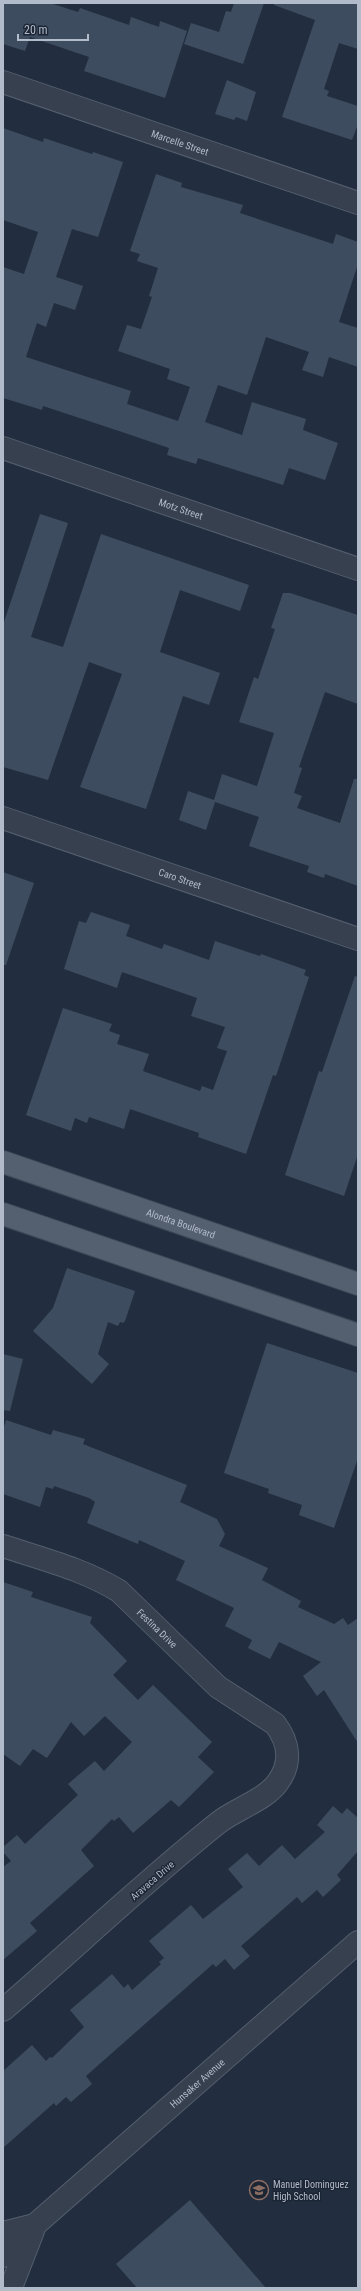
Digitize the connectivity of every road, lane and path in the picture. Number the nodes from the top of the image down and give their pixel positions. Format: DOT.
graph roads {
  1 [pos="3,82"];
  2 [pos="358,203"];
  3 [pos="3,448"];
  4 [pos="358,569"];
  5 [pos="3,818"];
  6 [pos="358,939"];
  7 [pos="3,1162"];
  8 [pos="3,1214"];
  9 [pos="358,1284"];
  10 [pos="358,1335"];
  11 [pos="3,1546"];
  12 [pos="287,1747"];
  13 [pos="358,1942"];
  14 [pos="3,2010"];
  15 [pos="36,2224"];
  16 [pos="3,2233"];
  17 [pos="3,2256"];
  18 [pos="8,2288"];
  1 -- 2 [label="street, Marcelle Street"];
  3 -- 4 [label="street, Motz Street"];
  5 -- 6 [label="street, Caro Street"];
  7 -- 9 [label="main road, Alondra Boulevard"];
  8 -- 10 [label="main road"];
  11 -- 12 [label="street, Festina Drive"];
  12 -- 14 [label="street, Aravaca Drive"];
  13 -- 15 [label="street, Hunsaker Avenue"];
  15 -- 16 [label="street, Hunsaker Avenue"];
  15 -- 17 [label="street, Hunsaker Avenue"];
  15 -- 18 [label="street, Hunsaker Avenue"];
}
